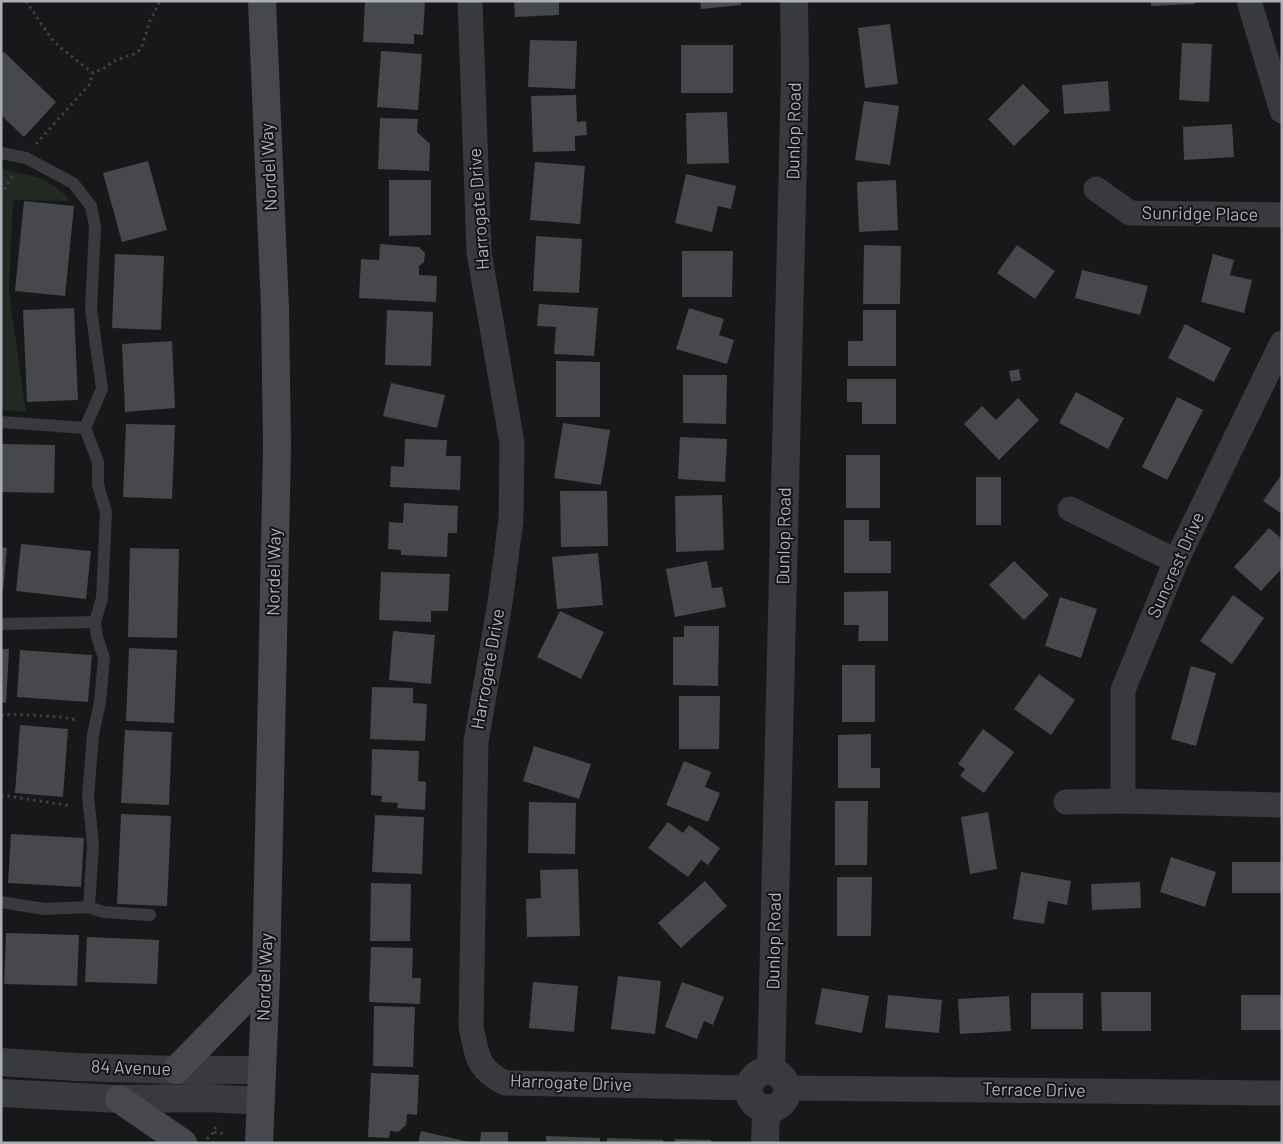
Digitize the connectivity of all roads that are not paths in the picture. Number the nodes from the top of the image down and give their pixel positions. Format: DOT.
graph roads {
  1 [pos="262,1"];
  2 [pos="470,1"];
  3 [pos="794,1"];
  4 [pos="1249,1"];
  5 [pos="1282,111"];
  6 [pos="1,153"];
  7 [pos="1096,189"];
  8 [pos="1282,215"];
  9 [pos="1282,343"];
  10 [pos="1,422"];
  11 [pos="86,428"];
  12 [pos="1070,509"];
  13 [pos="1176,561"];
  14 [pos="95,622"];
  15 [pos="1,624"];
  16 [pos="1123,800"];
  17 [pos="1066,802"];
  18 [pos="1282,804"];
  19 [pos="1,902"];
  20 [pos="89,907"];
  21 [pos="150,915"];
  22 [pos="266,978"];
  23 [pos="1,1062"];
  24 [pos="176,1070"];
  25 [pos="261,1070"];
  26 [pos="778,1080"];
  27 [pos="749,1088"];
  28 [pos="1,1093"];
  29 [pos="1282,1093"];
  30 [pos="120,1099"];
  31 [pos="260,1101"];
  32 [pos="766,1108"];
  33 [pos="184,1143"];
  34 [pos="259,1143"];
  35 [pos="765,1143"];
  1 -- 22 [label="main road, Nordel Way"];
  2 -- 27 [label="street, Harrogate Drive"];
  3 -- 26 [label="street, Dunlop Road"];
  4 -- 5 [label="street"];
  6 -- 11 [label="lane"];
  7 -- 8 [label="street, Sunridge Place"];
  9 -- 13 [label="street, Suncrest Drive"];
  10 -- 11 [label="lane"];
  11 -- 14 [label="lane"];
  12 -- 13 [label="street"];
  13 -- 16 [label="street, Suncrest Drive"];
  14 -- 15 [label="lane"];
  14 -- 20 [label="lane"];
  16 -- 17 [label="street"];
  16 -- 18 [label="street"];
  19 -- 20 [label="lane"];
  20 -- 21 [label="lane"];
  22 -- 24 [label="main road"];
  22 -- 25 [label="main road, Nordel Way"];
  23 -- 24 [label="street, 84 Avenue"];
  24 -- 25 [label="street, 84 Avenue"];
  25 -- 31 [label="main road, Nordel Way"];
  26 -- 27 [label="street"];
  26 -- 29 [label="street, Terrace Drive"];
  26 -- 32 [label="street"];
  27 -- 32 [label="street"];
  28 -- 30 [label="street, 84 Avenue"];
  30 -- 31 [label="street, 84 Avenue"];
  30 -- 33 [label="main road"];
  31 -- 34 [label="main road, Nordel Way"];
  32 -- 35 [label="street"];
}
